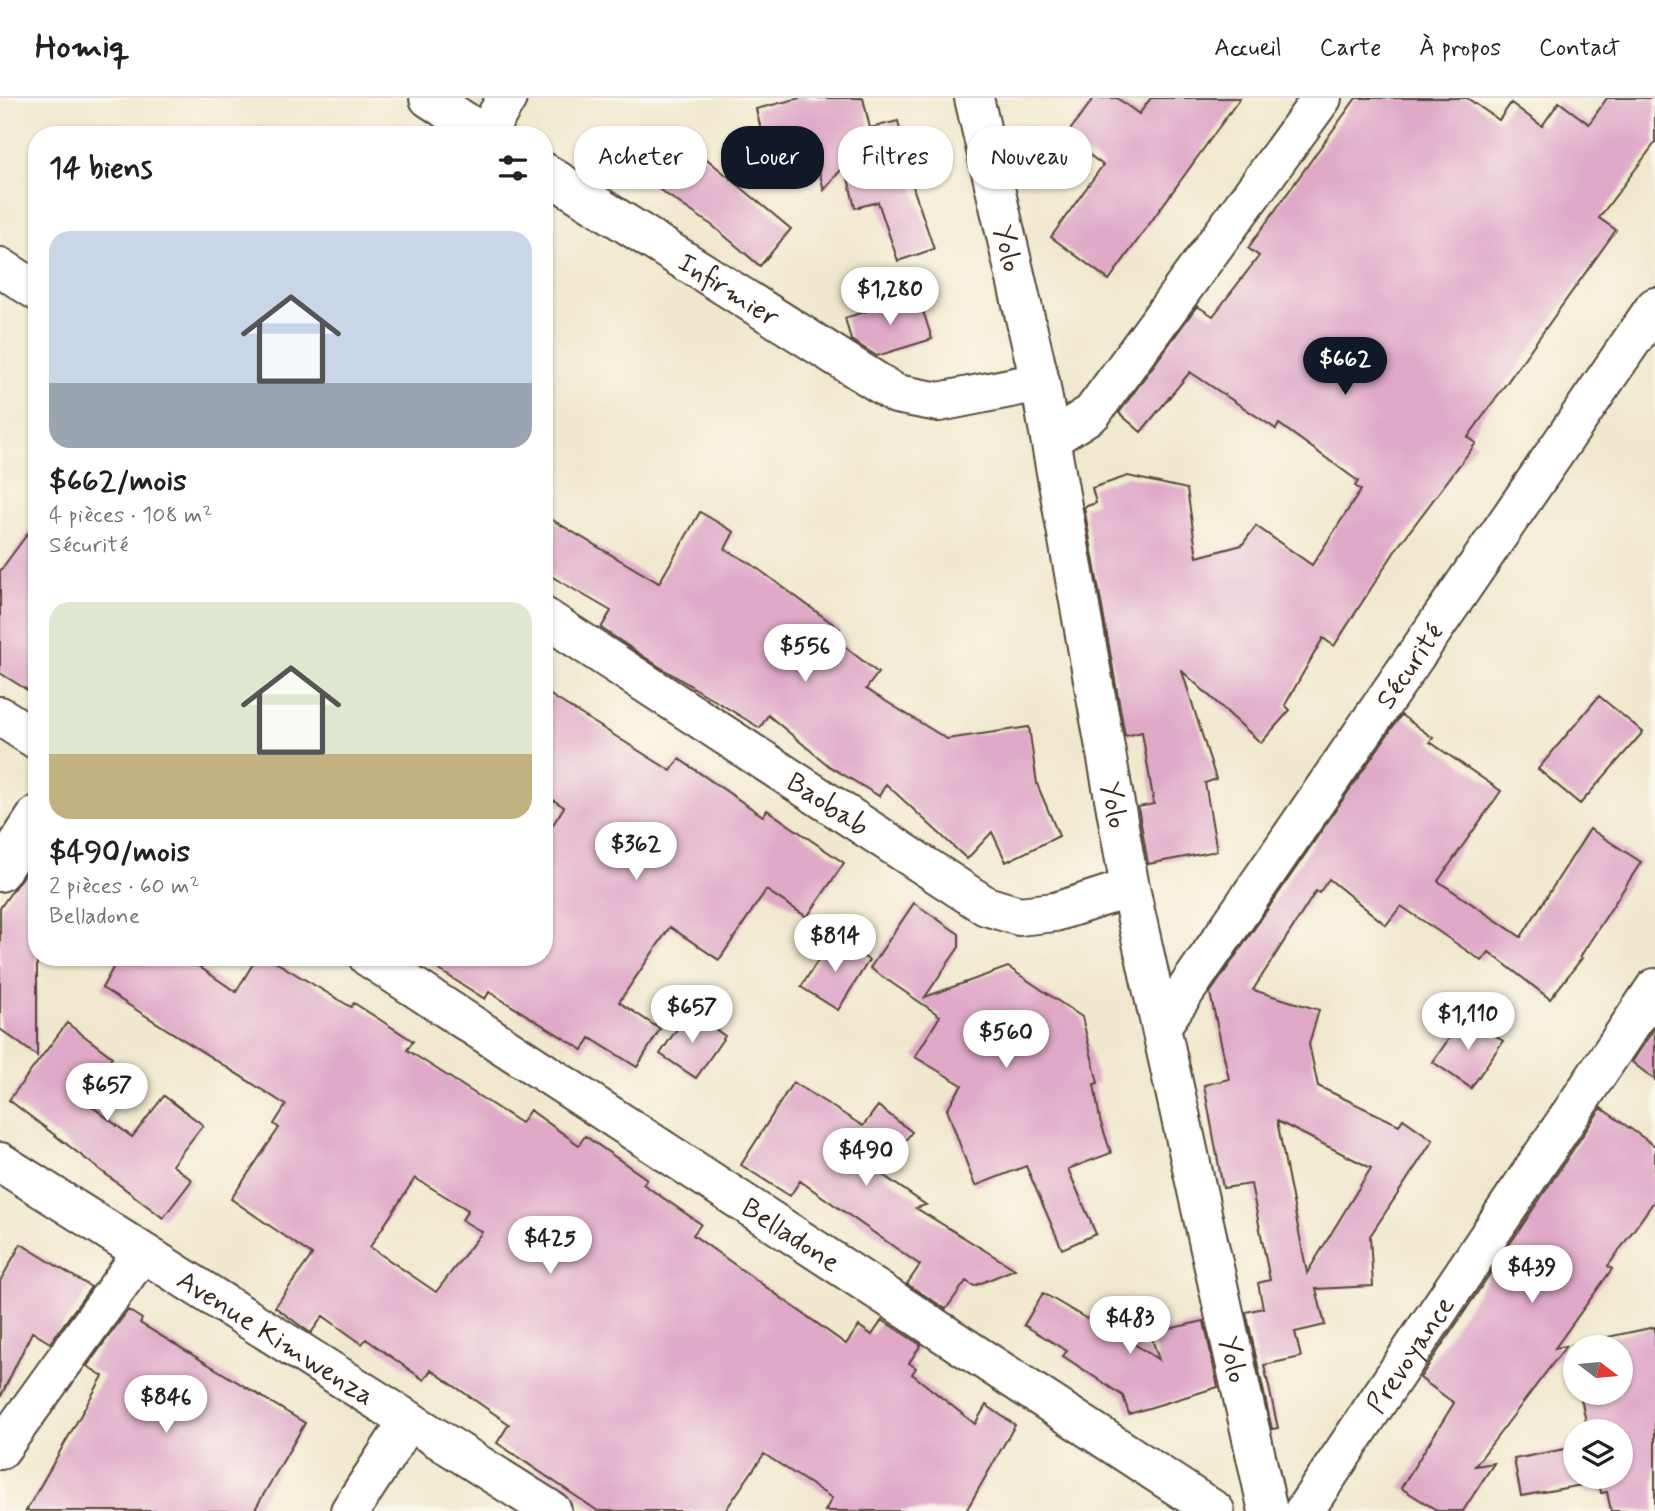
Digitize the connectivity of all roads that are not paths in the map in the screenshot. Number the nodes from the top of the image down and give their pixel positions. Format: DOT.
graph roads {
  1 [pos="429,98"];
  2 [pos="507,98"];
  3 [pos="974,98"];
  4 [pos="1322,98"];
  5 [pos="471,126"];
  6 [pos="490,126"];
  7 [pos="553,178"];
  8 [pos="0,267"];
  9 [pos="28,284"];
  10 [pos="1655,307"];
  11 [pos="1040,382"];
  12 [pos="1051,439"];
  13 [pos="553,623"];
  14 [pos="0,716"];
  15 [pos="28,734"];
  16 [pos="28,829"];
  17 [pos="0,872"];
  18 [pos="1130,888"];
  19 [pos="382,966"];
  20 [pos="1655,988"];
  21 [pos="1163,1025"];
  22 [pos="0,1162"];
  23 [pos="142,1253"];
  24 [pos="409,1420"];
  25 [pos="0,1450"];
  26 [pos="350,1511"];
  27 [pos="552,1511"];
  28 [pos="1215,1511"];
  29 [pos="1268,1511"];
  30 [pos="1304,1511"];
  1 -- 5 [label="street"];
  2 -- 6 [label="street"];
  3 -- 11 [label="street, Yolo"];
  4 -- 12 [label="street"];
  7 -- 11 [label="street, Infirmier"];
  8 -- 9 [label="street"];
  10 -- 21 [label="street, Sécurité"];
  11 -- 12 [label="street, Yolo"];
  12 -- 18 [label="street, Yolo"];
  13 -- 18 [label="street, Baobab"];
  14 -- 15 [label="street"];
  16 -- 17 [label="street"];
  18 -- 21 [label="street, Yolo"];
  19 -- 28 [label="street, Belladone"];
  20 -- 30 [label="street, Prevoyance"];
  21 -- 29 [label="street, Yolo"];
  22 -- 23 [label="street, Avenue Kimwenza"];
  23 -- 24 [label="street, Avenue Kimwenza"];
  23 -- 25 [label="street"];
  24 -- 26 [label="street"];
  24 -- 27 [label="street, Avenue Kimwenza"];
}
